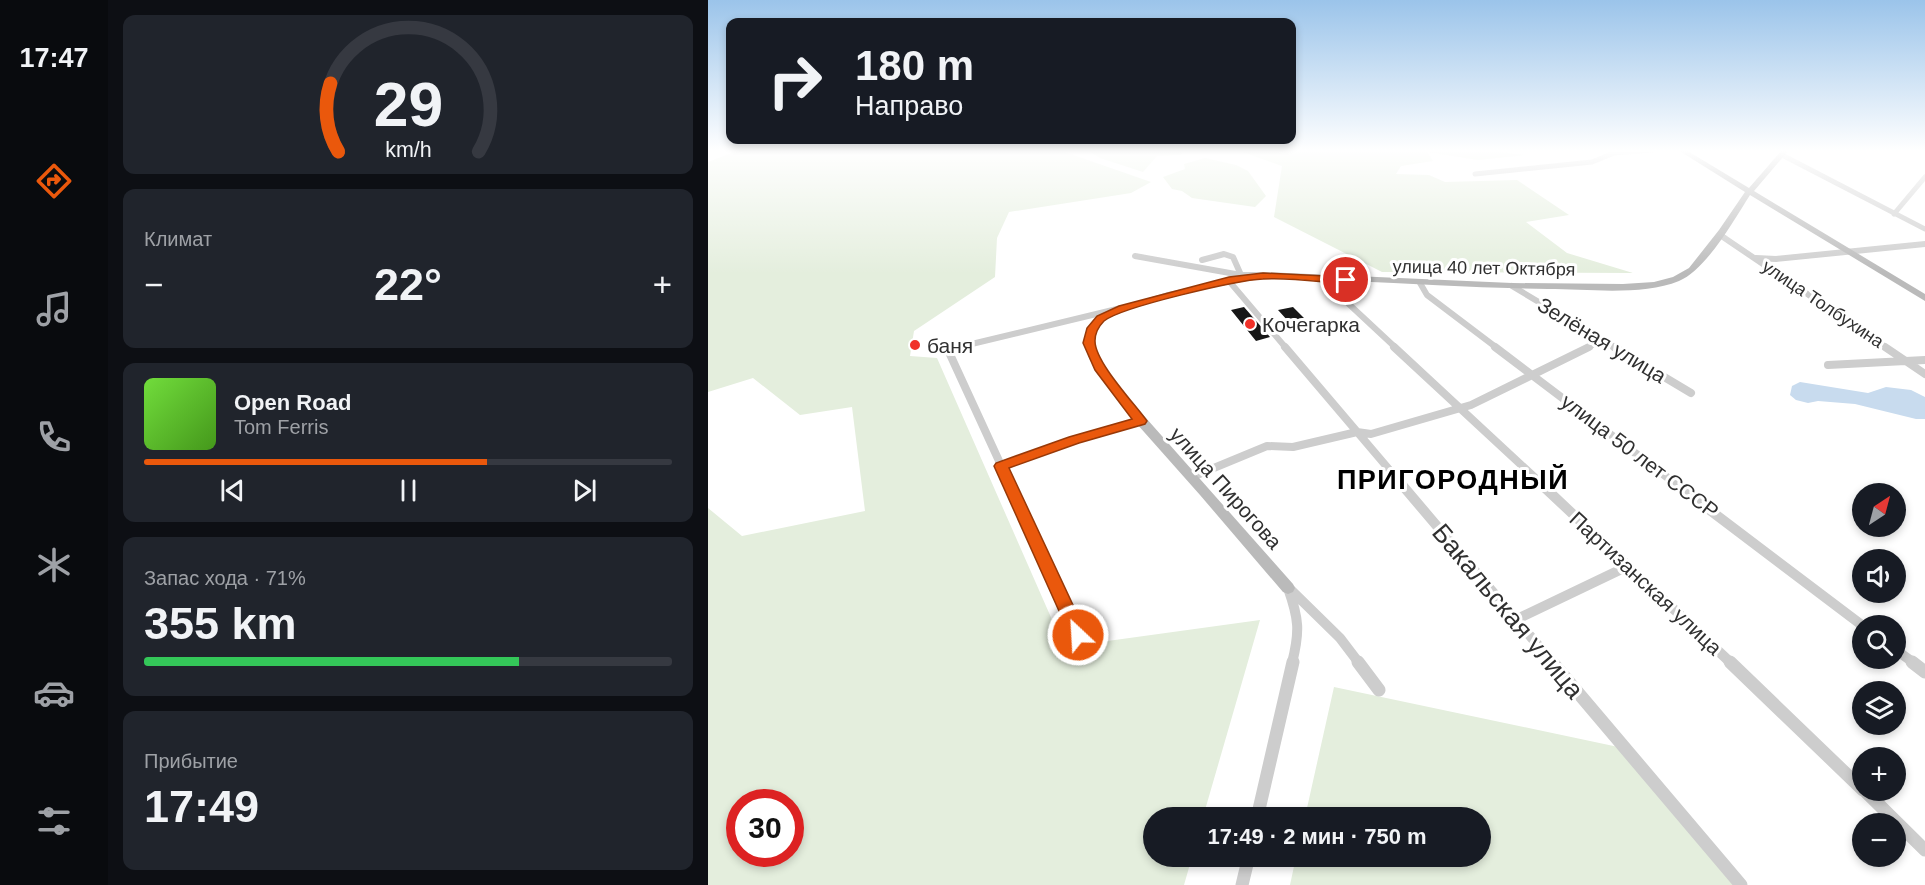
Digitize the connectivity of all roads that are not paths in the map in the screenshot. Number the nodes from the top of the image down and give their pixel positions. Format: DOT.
graph roads {
  1 [pos="1853,191"];
  2 [pos="1913,191"];
  3 [pos="1749,192"];
  4 [pos="1894,214"];
  5 [pos="1925,230"];
  6 [pos="1720,235"];
  7 [pos="1925,244"];
  8 [pos="1850,252"];
  9 [pos="1135,256"];
  10 [pos="1756,258"];
  11 [pos="1202,260"];
  12 [pos="1241,275"];
  13 [pos="1263,276"];
  14 [pos="1229,280"];
  15 [pos="1323,280"];
  16 [pos="1420,284"];
  17 [pos="1512,286"];
  18 [pos="1925,298"];
  19 [pos="1123,308"];
  20 [pos="1603,340"];
  21 [pos="1904,360"];
  22 [pos="1925,360"];
  23 [pos="1828,365"];
  24 [pos="1531,374"];
  25 [pos="1925,374"];
  26 [pos="1691,393"];
  27 [pos="1461,409"];
  28 [pos="1141,421"];
  29 [pos="1357,432"];
  30 [pos="1001,466"];
  31 [pos="1192,477"];
  32 [pos="1628,566"];
  33 [pos="1288,588"];
  34 [pos="1852,618"];
  35 [pos="1515,620"];
  36 [pos="1078,635"];
  37 [pos="1906,658"];
  38 [pos="1925,672"];
  39 [pos="1379,690"];
  40 [pos="1852,780"];
  41 [pos="1874,801"];
  42 [pos="1260,807"];
  43 [pos="1925,850"];
  44 [pos="1246,867"];
  45 [pos="1242,885"];
  46 [pos="1742,885"];
  1 -- 4 [label="street"];
  2 -- 4 [label="street"];
  3 -- 6 [label="street, улица 40 лет Октября"];
  3 -- 8 [label="street"];
  4 -- 5 [label="street"];
  6 -- 10 [label="street, улица Толбухина"];
  6 -- 17 [label="street, улица 40 лет Октября"];
  7 -- 8 [label="street"];
  8 -- 10 [label="street"];
  8 -- 18 [label="street"];
  9 -- 12 [label="street"];
  10 -- 21 [label="street, улица Толбухина"];
  11 -- 12 [label="street"];
  12 -- 13 [label="street"];
  13 -- 14 [label="street, улица 40 лет Октября"];
  13 -- 15 [label="street, улица 40 лет Октября"];
  14 -- 19 [label="street, улица 40 лет Октября"];
  14 -- 29 [label="street, Бакальская улица"];
  15 -- 16 [label="street, улица 40 лет Октября"];
  15 -- 27 [label="street, Партизанская улица"];
  16 -- 17 [label="street, улица 40 лет Октября"];
  16 -- 24 [label="street, улица 50 лет СССР"];
  17 -- 20 [label="street, Зелёная улица"];
  19 -- 28 [label="street, улица Пирогова"];
  19 -- 30 [label="street, улица 40 лет Октября"];
  20 -- 24 [label="street"];
  20 -- 26 [label="street, Зелёная улица"];
  21 -- 22 [label="street"];
  21 -- 23 [label="street"];
  21 -- 25 [label="street, улица Толбухина"];
  24 -- 27 [label="street"];
  24 -- 34 [label="street, улица 50 лет СССР"];
  27 -- 29 [label="street"];
  27 -- 32 [label="street, Партизанская улица"];
  28 -- 30 [label="street"];
  28 -- 31 [label="street, улица Пирогова"];
  29 -- 31 [label="street"];
  29 -- 35 [label="street, Бакальская улица"];
  30 -- 36 [label="street"];
  31 -- 33 [label="street, улица Пирогова"];
  32 -- 35 [label="street"];
  32 -- 40 [label="street, Партизанская улица"];
  33 -- 39 [label="street, улица Пирогова"];
  33 -- 42 [label="street"];
  35 -- 46 [label="street, Бакальская улица"];
  37 -- 38 [label="street"];
  41 -- 43 [label="street, Партизанская улица"];
  44 -- 45 [label="street"];
}
